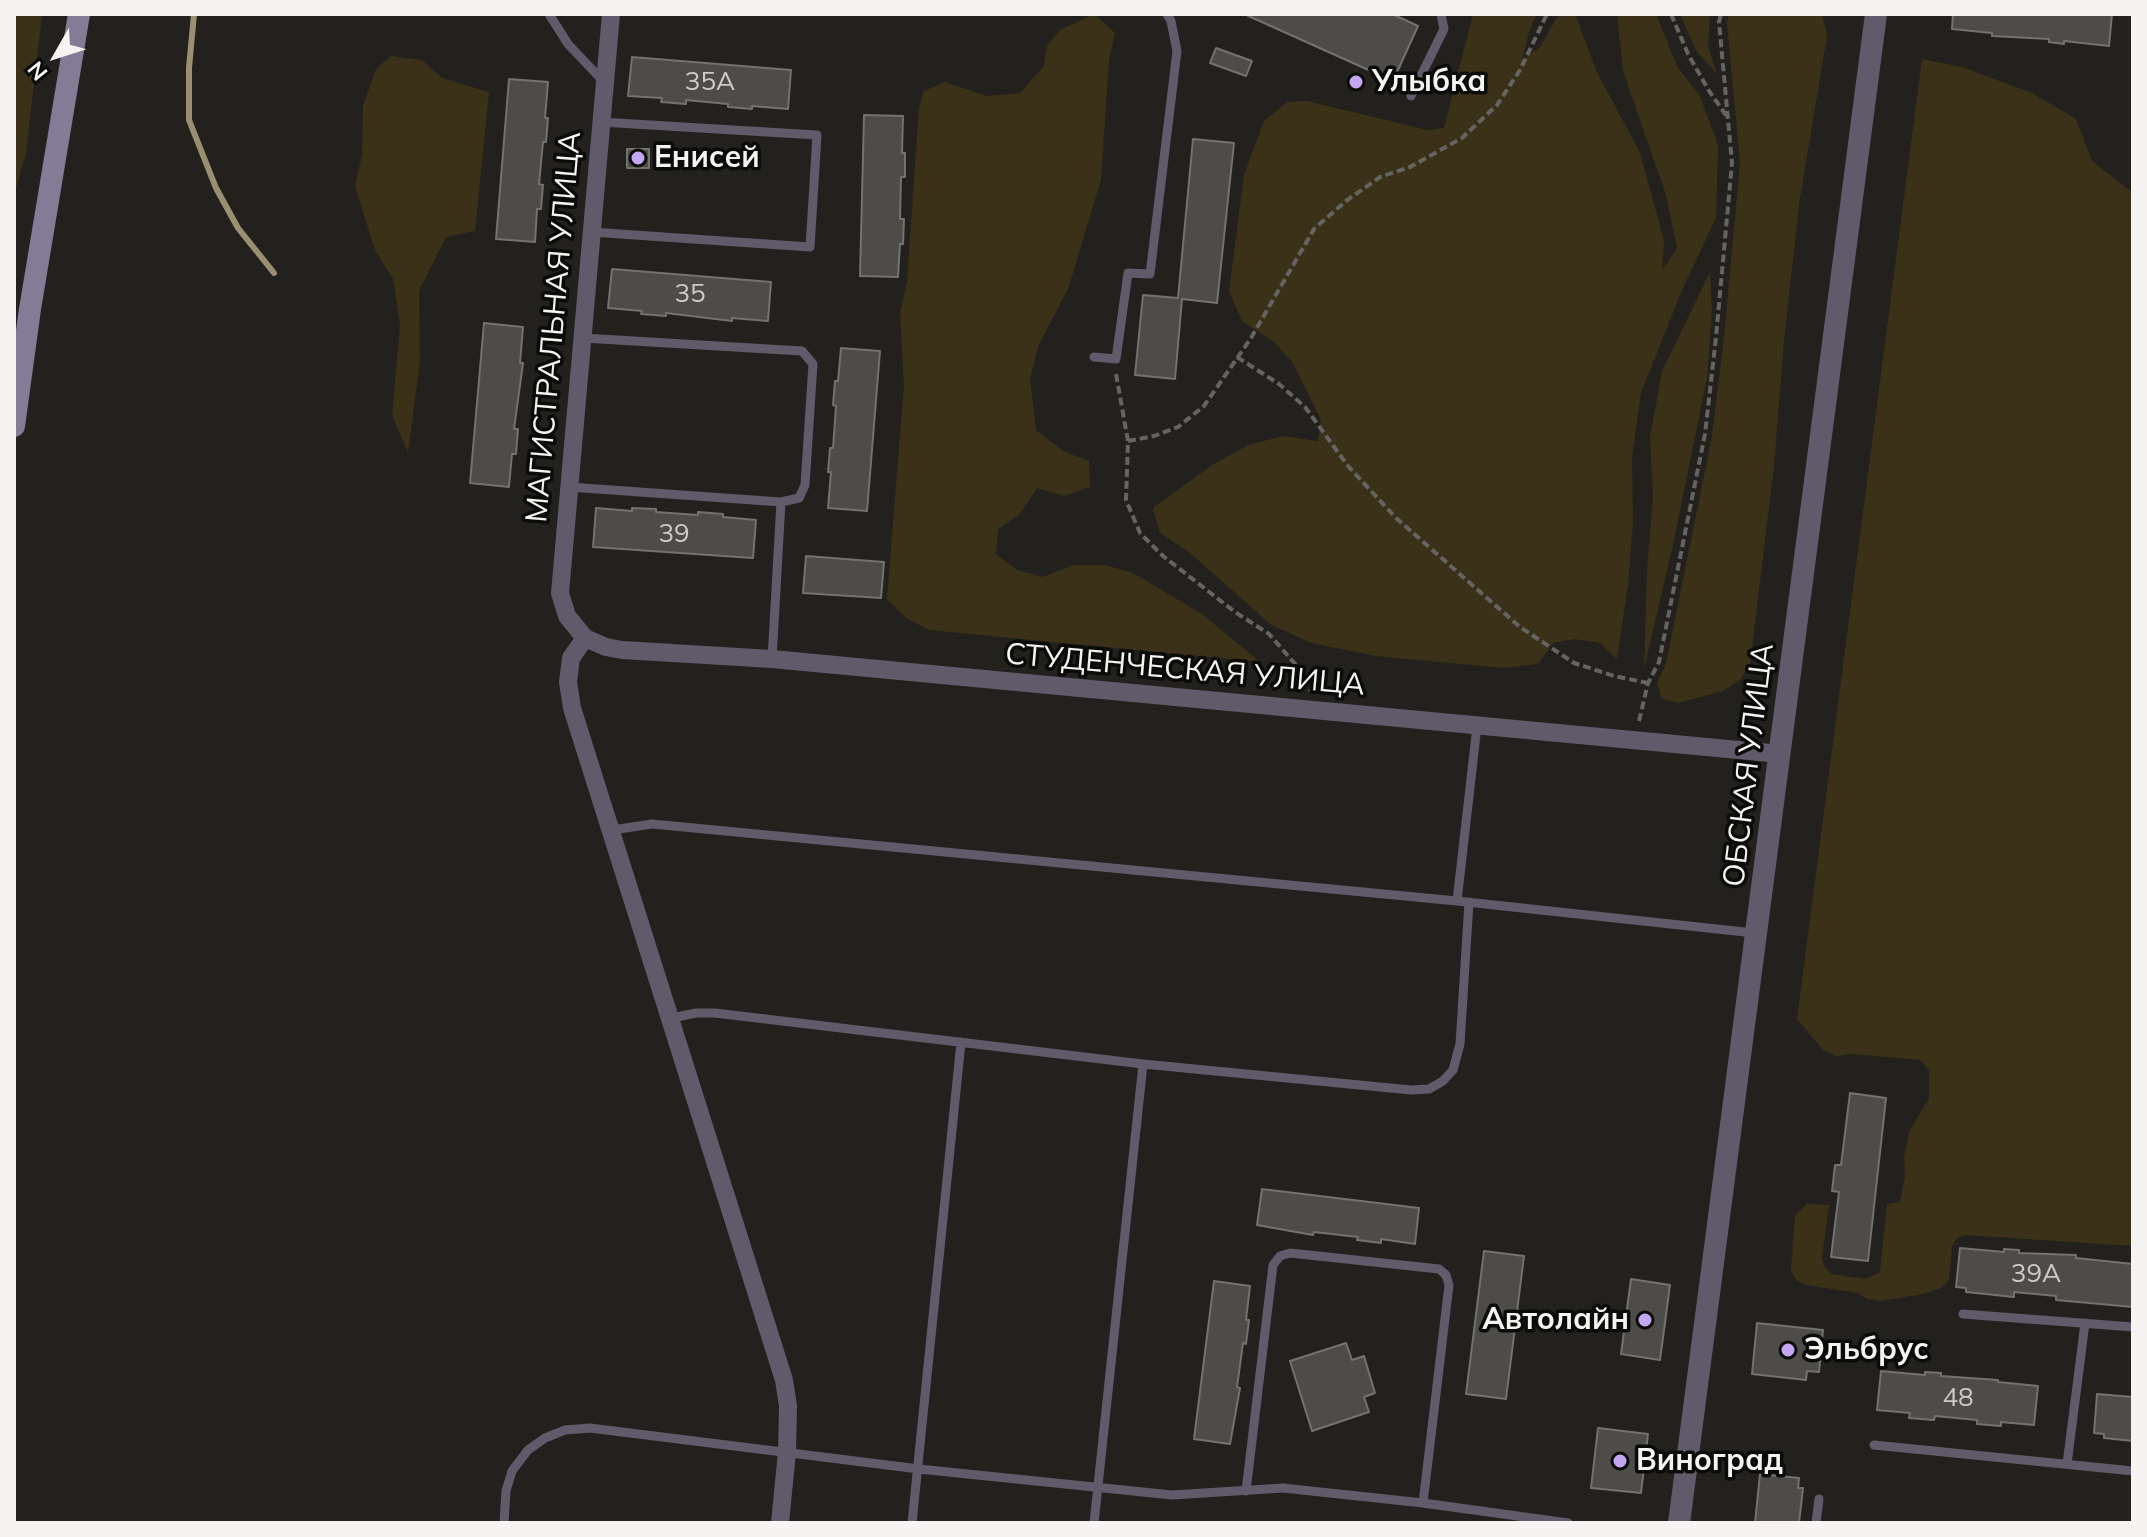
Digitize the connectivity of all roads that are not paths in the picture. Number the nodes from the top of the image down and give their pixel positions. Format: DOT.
graph roads {
  1 [pos="79,14"];
  2 [pos="549,14"];
  3 [pos="611,14"];
  4 [pos="1167,14"];
  5 [pos="1441,14"];
  6 [pos="1876,14"];
  7 [pos="604,82"];
  8 [pos="1411,96"];
  9 [pos="600,122"];
  10 [pos="591,232"];
  11 [pos="583,338"];
  12 [pos="1094,357"];
  13 [pos="14,426"];
  14 [pos="569,487"];
  15 [pos="781,502"];
  16 [pos="585,638"];
  17 [pos="772,659"];
  18 [pos="1477,725"];
  19 [pos="1781,754"];
  20 [pos="612,830"];
  21 [pos="1457,901"];
  22 [pos="1469,902"];
  23 [pos="1757,934"];
  24 [pos="672,1018"];
  25 [pos="961,1042"];
  26 [pos="1143,1064"];
  27 [pos="1963,1314"];
  28 [pos="2085,1323"];
  29 [pos="2133,1327"];
  30 [pos="1874,1445"];
  31 [pos="787,1452"];
  32 [pos="2067,1464"];
  33 [pos="919,1469"];
  34 [pos="2133,1471"];
  35 [pos="1099,1487"];
  36 [pos="1246,1491"];
  37 [pos="1819,1499"];
  38 [pos="1423,1503"];
  39 [pos="504,1523"];
  40 [pos="780,1523"];
  41 [pos="912,1523"];
  42 [pos="1094,1523"];
  43 [pos="1568,1523"];
  44 [pos="1679,1523"];
  45 [pos="1816,1523"];
  1 -- 13 [label="main road"];
  2 -- 7 [label="lane"];
  3 -- 7 [label="street, МАГИСТРАЛЬНАЯ УЛИЦА"];
  4 -- 12 [label="lane"];
  5 -- 8 [label="lane"];
  6 -- 19 [label="street, ОБСКАЯ УЛИЦА"];
  7 -- 9 [label="street, МАГИСТРАЛЬНАЯ УЛИЦА"];
  9 -- 10 [label="street, МАГИСТРАЛЬНАЯ УЛИЦА"];
  9 -- 10 [label="lane"];
  10 -- 11 [label="street, МАГИСТРАЛЬНАЯ УЛИЦА"];
  11 -- 14 [label="street, МАГИСТРАЛЬНАЯ УЛИЦА"];
  11 -- 15 [label="lane"];
  14 -- 15 [label="lane"];
  14 -- 16 [label="street, МАГИСТРАЛЬНАЯ УЛИЦА"];
  15 -- 17 [label="lane"];
  16 -- 17 [label="street, СТУДЕНЧЕСКАЯ УЛИЦА"];
  16 -- 20 [label="street"];
  17 -- 18 [label="street, СТУДЕНЧЕСКАЯ УЛИЦА"];
  18 -- 19 [label="street, СТУДЕНЧЕСКАЯ УЛИЦА"];
  18 -- 21 [label="lane"];
  19 -- 23 [label="street, ОБСКАЯ УЛИЦА"];
  20 -- 21 [label="lane"];
  20 -- 24 [label="street"];
  21 -- 22 [label="lane"];
  22 -- 23 [label="lane"];
  22 -- 26 [label="lane"];
  23 -- 44 [label="street, ОБСКАЯ УЛИЦА"];
  24 -- 25 [label="lane"];
  24 -- 31 [label="street"];
  25 -- 26 [label="lane"];
  25 -- 33 [label="lane"];
  26 -- 35 [label="lane"];
  27 -- 28 [label="lane"];
  28 -- 29 [label="lane"];
  28 -- 32 [label="lane"];
  30 -- 32 [label="lane"];
  31 -- 33 [label="lane"];
  31 -- 39 [label="lane"];
  31 -- 40 [label="street"];
  32 -- 34 [label="lane"];
  33 -- 35 [label="lane"];
  33 -- 41 [label="lane"];
  35 -- 36 [label="lane"];
  35 -- 42 [label="lane"];
  36 -- 38 [label="lane"];
  36 -- 38 [label="lane"];
  37 -- 45 [label="lane"];
  38 -- 43 [label="lane"];
}
